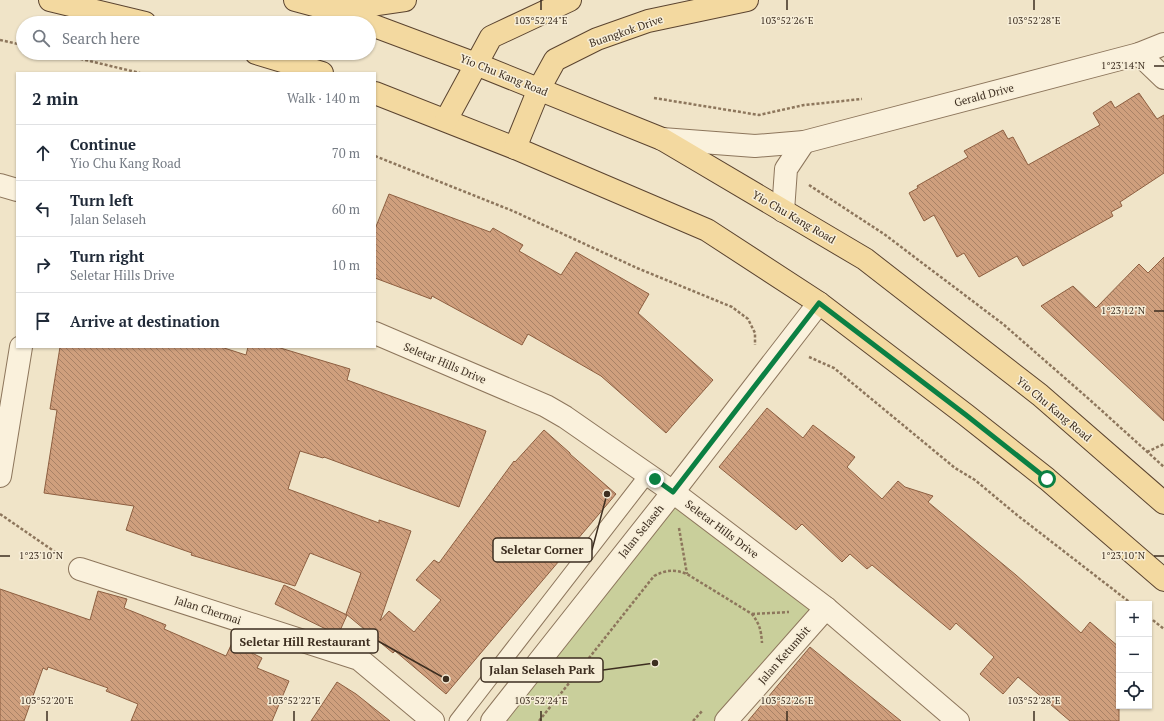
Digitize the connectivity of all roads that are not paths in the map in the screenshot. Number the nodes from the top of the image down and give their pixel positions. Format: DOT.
graph roads {
  1 [pos="50,0"];
  2 [pos="295,0"];
  3 [pos="405,0"];
  4 [pos="570,0"];
  5 [pos="747,0"];
  6 [pos="332,10"];
  7 [pos="116,16"];
  8 [pos="349,16"];
  9 [pos="376,26"];
  10 [pos="1164,44"];
  11 [pos="1138,54"];
  12 [pos="279,60"];
  13 [pos="476,64"];
  14 [pos="319,72"];
  15 [pos="1164,78"];
  16 [pos="539,89"];
  17 [pos="376,93"];
  18 [pos="446,120"];
  19 [pos="662,139"];
  20 [pos="804,142"];
  21 [pos="515,148"];
  22 [pos="0,185"];
  23 [pos="16,190"];
  24 [pos="783,211"];
  25 [pos="819,303"];
  26 [pos="376,334"];
  27 [pos="20,348"];
  28 [pos="648,474"];
  29 [pos="0,476"];
  30 [pos="673,492"];
  31 [pos="1164,503"];
  32 [pos="80,569"];
  33 [pos="1164,580"];
  34 [pos="822,613"];
  35 [pos="433,721"];
  36 [pos="456,721"];
  37 [pos="492,721"];
  38 [pos="726,721"];
  39 [pos="958,721"];
  1 -- 7 [label="main road"];
  2 -- 6 [label="main road, Yio Chu Kang Road"];
  3 -- 6 [label="main road"];
  4 -- 13 [label="main road"];
  5 -- 16 [label="main road, Buangkok Drive"];
  6 -- 8 [label="main road, Yio Chu Kang Road"];
  9 -- 13 [label="main road, Yio Chu Kang Road"];
  10 -- 11 [label="street, Gerald Drive"];
  11 -- 15 [label="street"];
  11 -- 20 [label="street, Gerald Drive"];
  12 -- 14 [label="main road"];
  13 -- 16 [label="main road, Yio Chu Kang Road"];
  13 -- 18 [label="main road"];
  16 -- 19 [label="main road, Yio Chu Kang Road"];
  16 -- 21 [label="main road, Buangkok Drive"];
  17 -- 18 [label="main road"];
  18 -- 21 [label="main road"];
  19 -- 20 [label="street, Gerald Drive"];
  19 -- 24 [label="main road, Yio Chu Kang Road"];
  20 -- 24 [label="street"];
  21 -- 25 [label="main road"];
  22 -- 23 [label="street"];
  24 -- 31 [label="main road, Yio Chu Kang Road"];
  25 -- 30 [label="street, Jalan Selaseh"];
  25 -- 33 [label="main road"];
  26 -- 28 [label="street, Seletar Hills Drive"];
  27 -- 29 [label="street"];
  28 -- 30 [label="street, Seletar Hills Drive"];
  28 -- 36 [label="lane"];
  30 -- 34 [label="street, Seletar Hills Drive"];
  30 -- 37 [label="street, Jalan Selaseh"];
  32 -- 35 [label="street, Jalan Chermai"];
  34 -- 38 [label="street, Jalan Ketumbit"];
  34 -- 39 [label="street, Seletar Hills Drive"];
}
